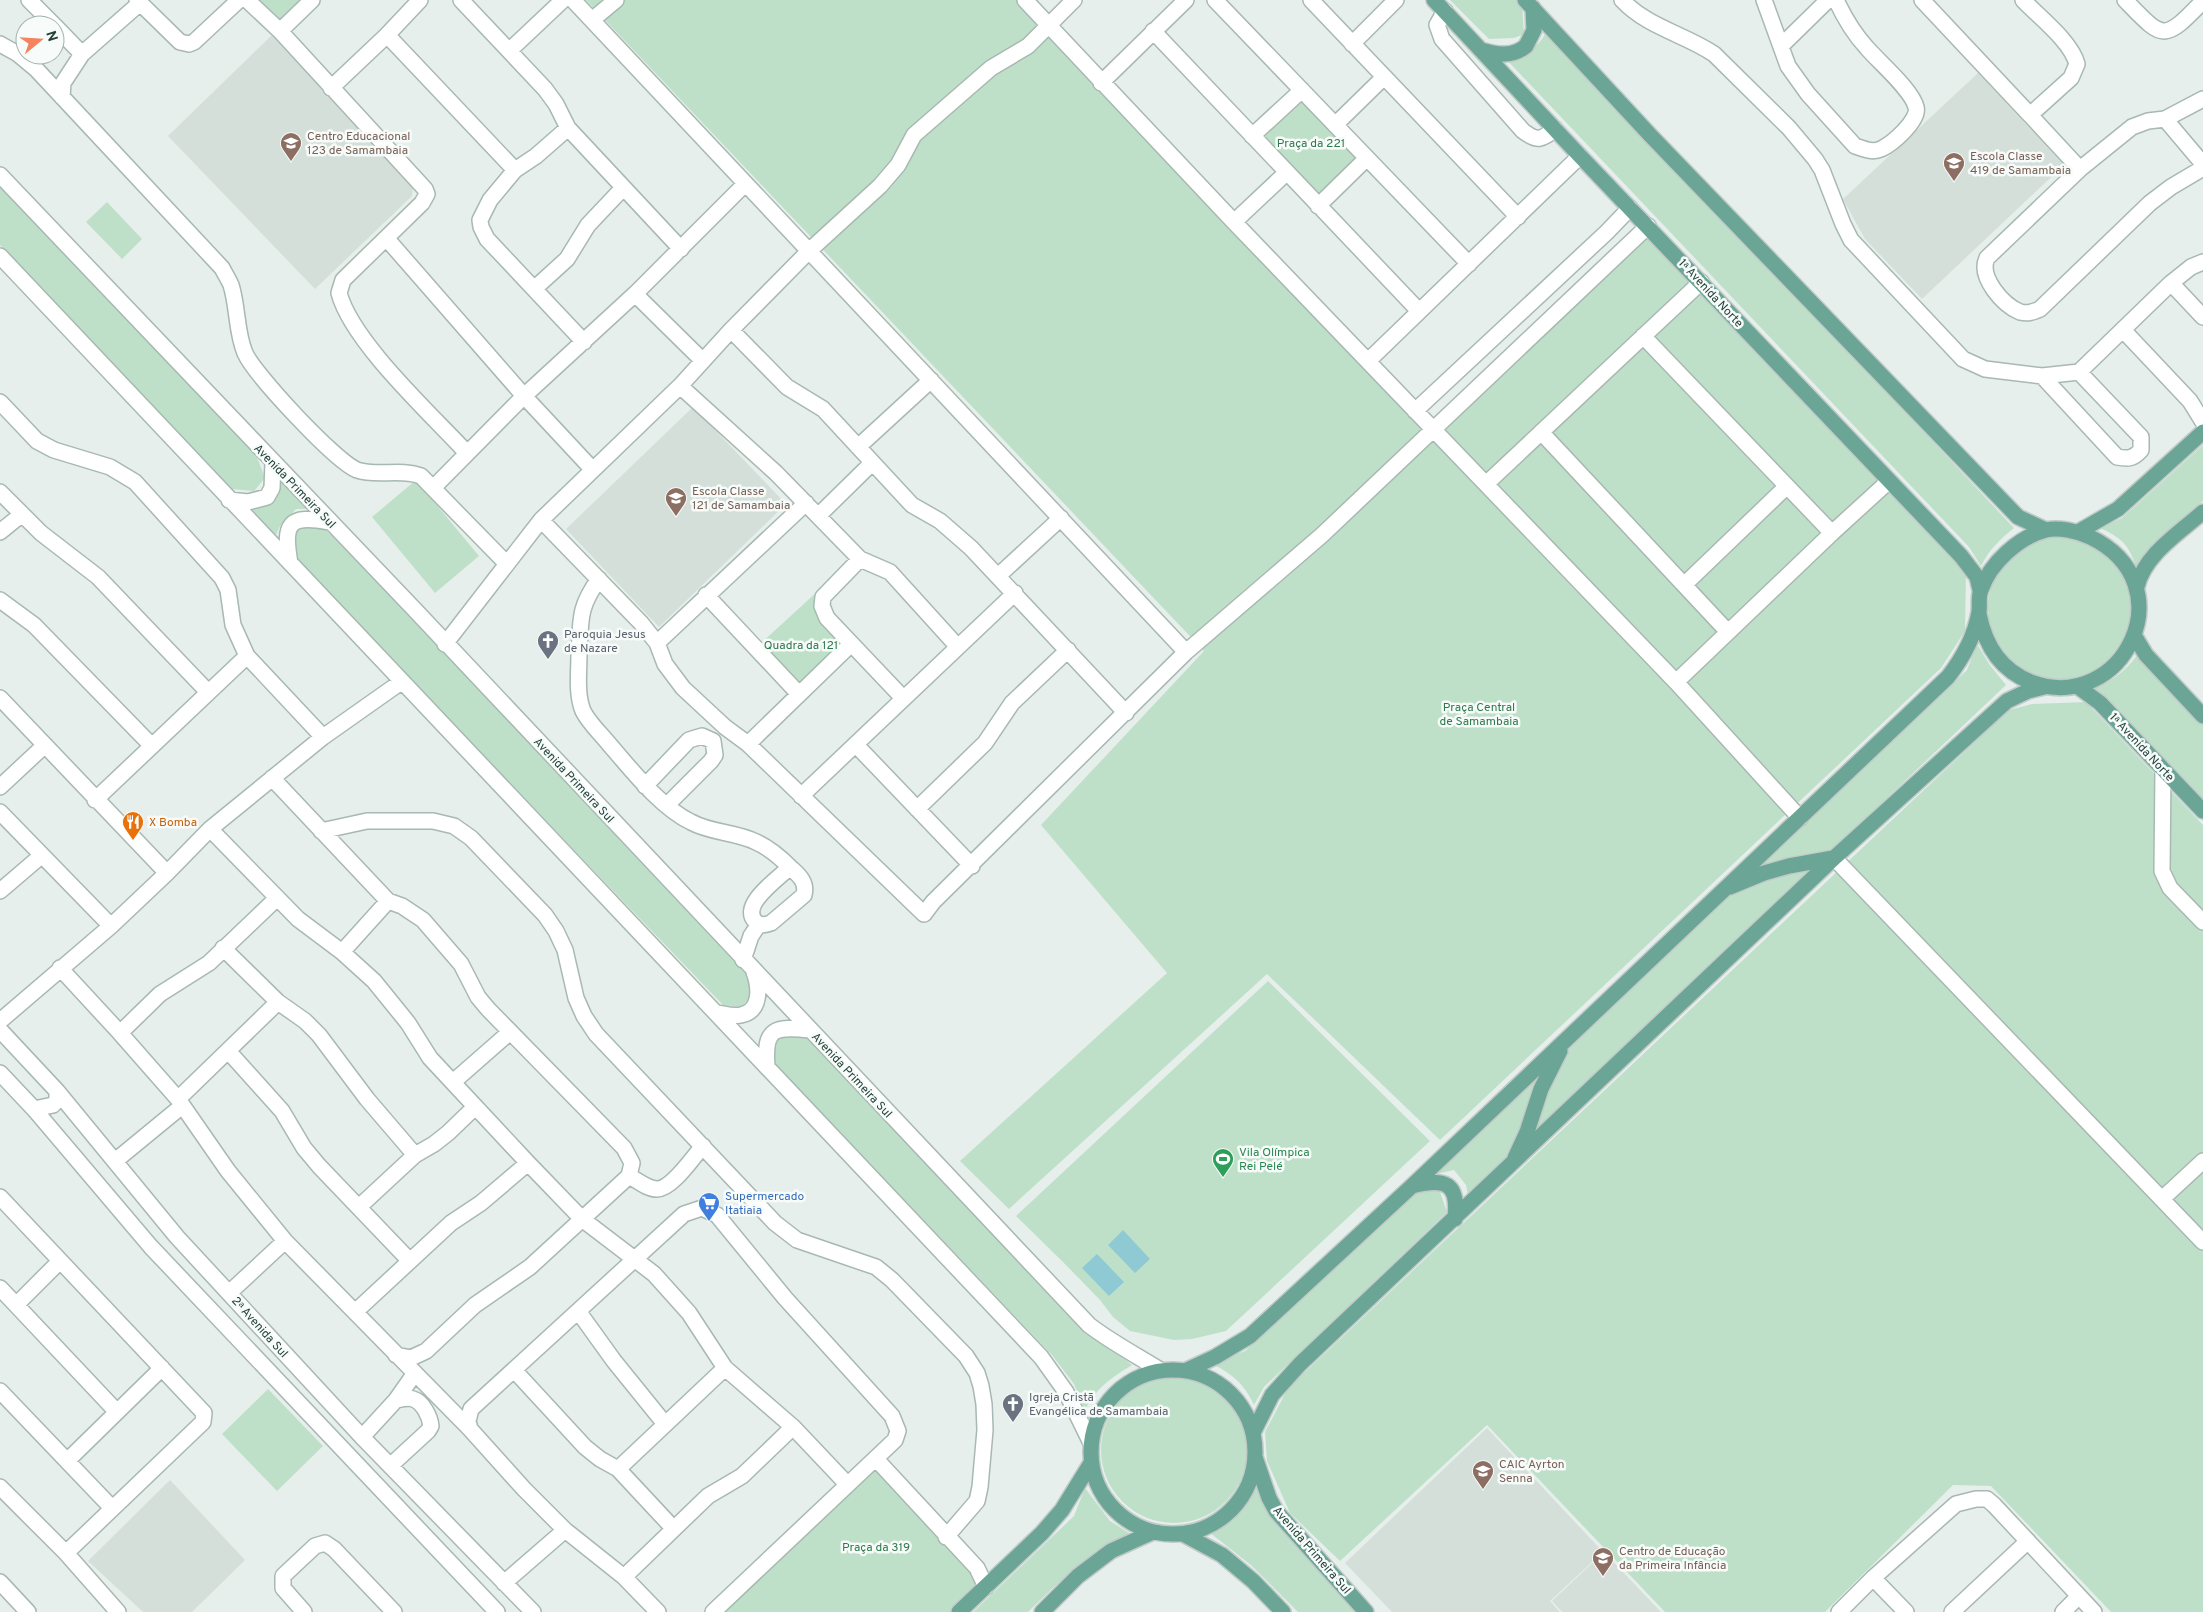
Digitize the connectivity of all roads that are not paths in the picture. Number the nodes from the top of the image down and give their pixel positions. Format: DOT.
graph roads {
  1 [pos="30,0"];
  2 [pos="247,0"];
  3 [pos="312,0"];
  4 [pos="420,0"];
  5 [pos="461,0"];
  6 [pos="563,0"];
  7 [pos="572,0"];
  8 [pos="616,0"];
  9 [pos="1025,0"];
  10 [pos="1074,0"];
  11 [pos="1186,0"];
  12 [pos="1215,0"];
  13 [pos="1311,0"];
  14 [pos="1396,0"];
  15 [pos="1434,0"];
  16 [pos="1622,0"];
  17 [pos="1764,0"];
  18 [pos="1828,0"];
  19 [pos="1836,0"];
  20 [pos="1922,0"];
  21 [pos="2023,0"];
  22 [pos="2124,0"];
  23 [pos="2203,1"];
  24 [pos="138,2"];
  25 [pos="1529,4"];
  26 [pos="1445,12"];
  27 [pos="45,15"];
  28 [pos="592,20"];
  29 [pos="1048,26"];
  30 [pos="280,31"];
  31 [pos="1153,31"];
  32 [pos="387,35"];
  33 [pos="65,36"];
  34 [pos="0,44"];
  35 [pos="1352,44"];
  36 [pos="1781,46"];
  37 [pos="510,50"];
  38 [pos="1481,50"];
  39 [pos="82,54"];
  40 [pos="1384,77"];
  41 [pos="1101,83"];
  42 [pos="331,88"];
  43 [pos="1302,90"];
  44 [pos="62,97"];
  45 [pos="2203,99"];
  46 [pos="2030,114"];
  47 [pos="2165,119"];
  48 [pos="1335,125"];
  49 [pos="568,128"];
  50 [pos="1555,129"];
  51 [pos="1252,136"];
  52 [pos="1580,156"];
  53 [pos="1367,158"];
  54 [pos="2203,166"];
  55 [pos="2080,169"];
  56 [pos="515,170"];
  57 [pos="1286,173"];
  58 [pos="0,175"];
  59 [pos="745,184"];
  60 [pos="623,188"];
  61 [pos="1318,206"];
  62 [pos="1630,208"];
  63 [pos="1518,217"];
  64 [pos="1234,222"];
  65 [pos="1648,226"];
  66 [pos="1607,232"];
  67 [pos="387,239"];
  68 [pos="1623,248"];
  69 [pos="681,250"];
  70 [pos="810,250"];
  71 [pos="0,256"];
  72 [pos="1469,264"];
  73 [pos="2201,266"];
  74 [pos="1701,282"];
  75 [pos="2171,283"];
  76 [pos="534,289"];
  77 [pos="635,294"];
  78 [pos="1419,311"];
  79 [pos="2203,317"];
  80 [pos="731,330"];
  81 [pos="2124,330"];
  82 [pos="1642,336"];
  83 [pos="584,342"];
  84 [pos="1368,360"];
  85 [pos="703,361"];
  86 [pos="2079,372"];
  87 [pos="2042,376"];
  88 [pos="932,380"];
  89 [pos="1442,385"];
  90 [pos="680,386"];
  91 [pos="524,396"];
  92 [pos="0,402"];
  93 [pos="1458,404"];
  94 [pos="2196,404"];
  95 [pos="1415,411"];
  96 [pos="2203,422"];
  97 [pos="1433,429"];
  98 [pos="1541,432"];
  99 [pos="2203,432"];
  100 [pos="858,447"];
  101 [pos="467,453"];
  102 [pos="872,463"];
  103 [pos="273,464"];
  104 [pos="593,470"];
  105 [pos="1890,481"];
  106 [pos="1486,484"];
  107 [pos="434,487"];
  108 [pos="1786,487"];
  109 [pos="0,492"];
  110 [pos="229,500"];
  111 [pos="806,503"];
  112 [pos="2203,512"];
  113 [pos="21,515"];
  114 [pos="818,516"];
  115 [pos="1061,518"];
  116 [pos="542,520"];
  117 [pos="329,522"];
  118 [pos="2046,530"];
  119 [pos="0,532"];
  120 [pos="2078,532"];
  121 [pos="1832,533"];
  122 [pos="860,559"];
  123 [pos="290,563"];
  124 [pos="506,563"];
  125 [pos="998,576"];
  126 [pos="599,579"];
  127 [pos="1684,584"];
  128 [pos="2137,587"];
  129 [pos="1980,590"];
  130 [pos="1015,593"];
  131 [pos="706,595"];
  132 [pos="0,600"];
  133 [pos="1979,614"];
  134 [pos="1728,632"];
  135 [pos="2134,635"];
  136 [pos="657,643"];
  137 [pos="445,644"];
  138 [pos="850,645"];
  139 [pos="958,647"];
  140 [pos="1068,650"];
  141 [pos="1186,652"];
  142 [pos="247,656"];
  143 [pos="402,682"];
  144 [pos="1676,682"];
  145 [pos="2077,686"];
  146 [pos="2044,687"];
  147 [pos="208,692"];
  148 [pos="798,693"];
  149 [pos="0,698"];
  150 [pos="904,698"];
  151 [pos="1126,713"];
  152 [pos="2203,716"];
  153 [pos="323,737"];
  154 [pos="748,744"];
  155 [pos="45,745"];
  156 [pos="152,746"];
  157 [pos="857,746"];
  158 [pos="2163,768"];
  159 [pos="272,778"];
  160 [pos="645,786"];
  161 [pos="0,787"];
  162 [pos="801,796"];
  163 [pos="95,800"];
  164 [pos="667,805"];
  165 [pos="917,808"];
  166 [pos="2203,811"];
  167 [pos="0,812"];
  168 [pos="1800,818"];
  169 [pos="210,829"];
  170 [pos="321,831"];
  171 [pos="41,856"];
  172 [pos="1834,858"];
  173 [pos="972,866"];
  174 [pos="790,867"];
  175 [pos="167,874"];
  176 [pos="1726,888"];
  177 [pos="0,891"];
  178 [pos="276,899"];
  179 [pos="388,901"];
  180 [pos="2203,922"];
  181 [pos="759,924"];
  182 [pos="110,926"];
  183 [pos="223,948"];
  184 [pos="342,952"];
  185 [pos="748,965"];
  186 [pos="60,968"];
  187 [pos="278,1002"];
  188 [pos="717,1013"];
  189 [pos="0,1020"];
  190 [pos="0,1030"];
  191 [pos="810,1030"];
  192 [pos="120,1033"];
  193 [pos="509,1033"];
  194 [pos="1565,1041"];
  195 [pos="228,1052"];
  196 [pos="767,1066"];
  197 [pos="0,1073"];
  198 [pos="453,1082"];
  199 [pos="57,1091"];
  200 [pos="180,1102"];
  201 [pos="475,1107"];
  202 [pos="34,1109"];
  203 [pos="702,1146"];
  204 [pos="414,1155"];
  205 [pos="115,1161"];
  206 [pos="2203,1161"];
  207 [pos="528,1163"];
  208 [pos="1511,1166"];
  209 [pos="629,1176"];
  210 [pos="1412,1186"];
  211 [pos="0,1197"];
  212 [pos="2163,1198"];
  213 [pos="360,1206"];
  214 [pos="582,1219"];
  215 [pos="1455,1219"];
  216 [pos="285,1241"];
  217 [pos="2203,1242"];
  218 [pos="635,1259"];
  219 [pos="410,1260"];
  220 [pos="60,1261"];
  221 [pos="0,1288"];
  222 [pos="229,1293"];
  223 [pos="16,1304"];
  224 [pos="578,1311"];
  225 [pos="355,1312"];
  226 [pos="396,1355"];
  227 [pos="162,1368"];
  228 [pos="725,1368"];
  229 [pos="514,1370"];
  230 [pos="1160,1370"];
  231 [pos="1187,1370"];
  232 [pos="415,1373"];
  233 [pos="308,1379"];
  234 [pos="0,1391"];
  235 [pos="289,1394"];
  236 [pos="396,1400"];
  237 [pos="116,1412"];
  238 [pos="665,1424"];
  239 [pos="793,1427"];
  240 [pos="470,1429"];
  241 [pos="1253,1433"];
  242 [pos="362,1437"];
  243 [pos="1091,1443"];
  244 [pos="1255,1456"];
  245 [pos="67,1460"];
  246 [pos="876,1460"];
  247 [pos="1091,1463"];
  248 [pos="390,1466"];
  249 [pos="618,1470"];
  250 [pos="847,1484"];
  251 [pos="0,1487"];
  252 [pos="112,1508"];
  253 [pos="444,1520"];
  254 [pos="673,1528"];
  255 [pos="565,1530"];
  256 [pos="1153,1532"];
  257 [pos="1183,1534"];
  258 [pos="946,1536"];
  259 [pos="426,1537"];
  260 [pos="2028,1541"];
  261 [pos="66,1553"];
  262 [pos="624,1577"];
  263 [pos="1873,1578"];
  264 [pos="0,1582"];
  265 [pos="991,1582"];
  266 [pos="504,1583"];
  267 [pos="2079,1596"];
  268 [pos="297,1610"];
  269 [pos="28,1612"];
  270 [pos="118,1612"];
  271 [pos="394,1612"];
  272 [pos="496,1612"];
  273 [pos="533,1612"];
  274 [pos="658,1612"];
  275 [pos="714,1612"];
  276 [pos="959,1612"];
  277 [pos="1042,1612"];
  278 [pos="1283,1612"];
  279 [pos="1366,1612"];
  280 [pos="1839,1612"];
  281 [pos="1906,1612"];
  282 [pos="1952,1612"];
  283 [pos="2063,1612"];
  284 [pos="2094,1612"];
  1 -- 27 [label="street"];
  2 -- 24 [label="street"];
  2 -- 30 [label="street"];
  3 -- 30 [label="street"];
  4 -- 32 [label="street"];
  5 -- 37 [label="street"];
  6 -- 37 [label="street"];
  7 -- 28 [label="street"];
  8 -- 28 [label="street"];
  9 -- 29 [label="street"];
  10 -- 29 [label="street"];
  11 -- 31 [label="street"];
  12 -- 43 [label="street"];
  13 -- 35 [label="street"];
  14 -- 35 [label="street"];
  15 -- 26 [label="main road, 1ᵃ Avenida Norte"];
  16 -- 87 [label="street"];
  17 -- 36 [label="street"];
  18 -- 36 [label="street"];
  19 -- 36 [label="street"];
  20 -- 46 [label="street"];
  21 -- 46 [label="street"];
  22 -- 23 [label="street"];
  24 -- 39 [label="street"];
  25 -- 38 [label="main road"];
  25 -- 118 [label="main road"];
  26 -- 38 [label="main road, 1ᵃ Avenida Norte"];
  26 -- 50 [label="street"];
  28 -- 59 [label="street"];
  29 -- 41 [label="street"];
  29 -- 70 [label="street"];
  30 -- 42 [label="street"];
  31 -- 41 [label="street"];
  31 -- 51 [label="street"];
  32 -- 42 [label="street"];
  32 -- 56 [label="street"];
  33 -- 39 [label="street"];
  34 -- 44 [label="street"];
  35 -- 40 [label="street"];
  37 -- 49 [label="street"];
  38 -- 50 [label="main road, 1ᵃ Avenida Norte"];
  39 -- 44 [label="street"];
  40 -- 48 [label="street"];
  40 -- 63 [label="street"];
  41 -- 64 [label="street"];
  42 -- 67 [label="street"];
  43 -- 48 [label="street"];
  43 -- 51 [label="street"];
  44 -- 107 [label="street"];
  45 -- 47 [label="street"];
  46 -- 55 [label="street"];
  47 -- 54 [label="street"];
  47 -- 55 [label="street"];
  48 -- 53 [label="street"];
  49 -- 56 [label="street"];
  49 -- 60 [label="street"];
  50 -- 52 [label="main road, 1ᵃ Avenida Norte"];
  51 -- 57 [label="street"];
  52 -- 62 [label="main road, 1ᵃ Avenida Norte"];
  52 -- 63 [label="street"];
  53 -- 61 [label="street"];
  53 -- 72 [label="street"];
  54 -- 55 [label="street"];
  56 -- 76 [label="street"];
  57 -- 61 [label="street"];
  57 -- 64 [label="street"];
  58 -- 103 [label="street, Avenida Primeira Sul"];
  59 -- 69 [label="street"];
  59 -- 70 [label="street"];
  60 -- 69 [label="street"];
  60 -- 76 [label="street"];
  61 -- 78 [label="street"];
  62 -- 65 [label="main road, 1ᵃ Avenida Norte"];
  62 -- 66 [label="street"];
  63 -- 72 [label="street"];
  64 -- 84 [label="street"];
  65 -- 68 [label="street"];
  65 -- 74 [label="main road, 1ᵃ Avenida Norte"];
  66 -- 68 [label="street"];
  66 -- 89 [label="street"];
  67 -- 91 [label="street"];
  67 -- 101 [label="street"];
  68 -- 93 [label="street"];
  69 -- 77 [label="street"];
  70 -- 80 [label="street"];
  70 -- 88 [label="street"];
  71 -- 110 [label="street"];
  72 -- 78 [label="street"];
  73 -- 75 [label="street"];
  74 -- 82 [label="street"];
  74 -- 105 [label="main road, 1ᵃ Avenida Norte"];
  75 -- 79 [label="street"];
  75 -- 81 [label="street"];
  76 -- 83 [label="street"];
  77 -- 83 [label="street"];
  77 -- 85 [label="street"];
  78 -- 84 [label="street"];
  80 -- 85 [label="street"];
  80 -- 100 [label="street"];
  81 -- 86 [label="street"];
  81 -- 94 [label="street"];
  82 -- 98 [label="street"];
  82 -- 108 [label="street"];
  83 -- 91 [label="street"];
  84 -- 95 [label="street"];
  85 -- 90 [label="street"];
  86 -- 87 [label="street"];
  86 -- 87 [label="street"];
  88 -- 100 [label="street"];
  88 -- 115 [label="street"];
  89 -- 93 [label="street"];
  89 -- 95 [label="street"];
  90 -- 104 [label="street"];
  90 -- 111 [label="street"];
  91 -- 101 [label="street"];
  91 -- 104 [label="street"];
  92 -- 142 [label="street"];
  93 -- 97 [label="street"];
  94 -- 96 [label="street"];
  95 -- 97 [label="street"];
  97 -- 106 [label="street"];
  97 -- 141 [label="street"];
  98 -- 106 [label="street"];
  98 -- 127 [label="street"];
  99 -- 120 [label="main road"];
  100 -- 102 [label="street"];
  101 -- 107 [label="street"];
  102 -- 114 [label="street"];
  102 -- 125 [label="street"];
  103 -- 110 [label="street"];
  103 -- 117 [label="street, Avenida Primeira Sul"];
  104 -- 116 [label="street"];
  105 -- 121 [label="street"];
  105 -- 129 [label="main road, 1ᵃ Avenida Norte"];
  106 -- 144 [label="street"];
  107 -- 124 [label="street"];
  108 -- 121 [label="street"];
  108 -- 127 [label="street"];
  109 -- 113 [label="street"];
  110 -- 123 [label="street"];
  111 -- 114 [label="street"];
  111 -- 131 [label="street"];
  112 -- 128 [label="main road"];
  113 -- 119 [label="street"];
  113 -- 147 [label="street"];
  114 -- 122 [label="street"];
  115 -- 125 [label="street"];
  115 -- 141 [label="street"];
  116 -- 124 [label="street"];
  116 -- 126 [label="street"];
  117 -- 123 [label="street"];
  117 -- 137 [label="street, Avenida Primeira Sul"];
  118 -- 120 [label="main road"];
  118 -- 129 [label="main road"];
  120 -- 128 [label="main road"];
  121 -- 134 [label="street"];
  122 -- 138 [label="street"];
  122 -- 139 [label="street"];
  123 -- 143 [label="street"];
  124 -- 137 [label="street"];
  125 -- 130 [label="street"];
  126 -- 136 [label="street"];
  126 -- 160 [label="street"];
  127 -- 134 [label="street"];
  128 -- 135 [label="main road"];
  129 -- 133 [label="main road"];
  130 -- 139 [label="street"];
  130 -- 140 [label="street"];
  131 -- 136 [label="street"];
  131 -- 148 [label="street"];
  132 -- 156 [label="street"];
  133 -- 146 [label="main road"];
  133 -- 168 [label="main road"];
  134 -- 144 [label="street"];
  135 -- 145 [label="main road"];
  135 -- 152 [label="main road"];
  136 -- 154 [label="street"];
  137 -- 185 [label="street, Avenida Primeira Sul"];
  138 -- 148 [label="street"];
  138 -- 150 [label="street"];
  139 -- 150 [label="street"];
  140 -- 151 [label="street"];
  140 -- 165 [label="street"];
  141 -- 151 [label="street"];
  142 -- 147 [label="street"];
  142 -- 153 [label="street"];
  143 -- 153 [label="street"];
  143 -- 188 [label="street"];
  144 -- 168 [label="street"];
  145 -- 146 [label="main road"];
  145 -- 158 [label="main road, 1ᵃ Avenida Norte"];
  146 -- 172 [label="main road"];
  147 -- 156 [label="street"];
  148 -- 154 [label="street"];
  149 -- 155 [label="street"];
  150 -- 157 [label="street"];
  151 -- 173 [label="street"];
  153 -- 159 [label="street"];
  154 -- 162 [label="street"];
  155 -- 161 [label="street"];
  155 -- 163 [label="street"];
  156 -- 163 [label="street"];
  157 -- 162 [label="street"];
  157 -- 165 [label="street"];
  158 -- 166 [label="main road, 1ᵃ Avenida Norte"];
  158 -- 180 [label="street"];
  159 -- 169 [label="street"];
  159 -- 170 [label="street"];
  160 -- 164 [label="street"];
  160 -- 164 [label="street"];
  162 -- 173 [label="street"];
  163 -- 175 [label="street"];
  164 -- 174 [label="street"];
  165 -- 173 [label="street"];
  167 -- 171 [label="street"];
  168 -- 176 [label="main road"];
  169 -- 175 [label="street"];
  169 -- 178 [label="street"];
  170 -- 179 [label="street"];
  170 -- 203 [label="street"];
  171 -- 177 [label="street"];
  171 -- 182 [label="street"];
  172 -- 176 [label="main road"];
  172 -- 208 [label="main road"];
  172 -- 212 [label="street"];
  174 -- 181 [label="street"];
  174 -- 181 [label="street"];
  175 -- 182 [label="street"];
  176 -- 194 [label="main road"];
  178 -- 183 [label="street"];
  178 -- 184 [label="street"];
  179 -- 184 [label="street"];
  179 -- 193 [label="street"];
  181 -- 185 [label="street"];
  182 -- 186 [label="street"];
  183 -- 187 [label="street"];
  183 -- 192 [label="street"];
  184 -- 198 [label="street"];
  185 -- 188 [label="street"];
  185 -- 191 [label="street, Avenida Primeira Sul"];
  186 -- 189 [label="street"];
  186 -- 192 [label="street"];
  187 -- 195 [label="street"];
  187 -- 204 [label="street"];
  188 -- 196 [label="street"];
  190 -- 199 [label="street, 2ᵃ Avenida Sul"];
  191 -- 196 [label="street"];
  191 -- 230 [label="street, Avenida Primeira Sul"];
  192 -- 200 [label="street"];
  193 -- 198 [label="street"];
  193 -- 209 [label="street"];
  194 -- 208 [label="main road"];
  194 -- 210 [label="main road"];
  195 -- 200 [label="street"];
  195 -- 213 [label="street"];
  196 -- 243 [label="street"];
  197 -- 202 [label="street, 2ᵃ Avenida Sul"];
  198 -- 201 [label="street"];
  199 -- 202 [label="street"];
  199 -- 205 [label="street, 2ᵃ Avenida Sul"];
  200 -- 205 [label="street"];
  200 -- 216 [label="street"];
  201 -- 204 [label="street"];
  201 -- 207 [label="street"];
  202 -- 235 [label="street, 2ᵃ Avenida Sul"];
  203 -- 209 [label="street"];
  203 -- 258 [label="street"];
  204 -- 213 [label="street"];
  205 -- 222 [label="street, 2ᵃ Avenida Sul"];
  206 -- 212 [label="street"];
  207 -- 214 [label="street"];
  207 -- 219 [label="street"];
  208 -- 215 [label="main road"];
  209 -- 214 [label="street"];
  210 -- 215 [label="main road"];
  210 -- 231 [label="main road"];
  211 -- 220 [label="street"];
  212 -- 217 [label="street"];
  213 -- 219 [label="street"];
  214 -- 218 [label="street"];
  214 -- 226 [label="street"];
  215 -- 241 [label="main road"];
  216 -- 222 [label="street"];
  216 -- 225 [label="street"];
  218 -- 224 [label="street"];
  218 -- 228 [label="street"];
  218 -- 246 [label="street"];
  219 -- 225 [label="street"];
  220 -- 223 [label="street"];
  220 -- 227 [label="street"];
  221 -- 223 [label="street"];
  222 -- 233 [label="street, 2ᵃ Avenida Sul"];
  223 -- 237 [label="street"];
  224 -- 229 [label="street"];
  224 -- 238 [label="street"];
  225 -- 226 [label="street"];
  226 -- 232 [label="street"];
  227 -- 237 [label="street"];
  227 -- 252 [label="street"];
  228 -- 238 [label="street"];
  228 -- 239 [label="street"];
  229 -- 240 [label="street"];
  229 -- 249 [label="street"];
  230 -- 231 [label="main road"];
  230 -- 243 [label="main road"];
  231 -- 241 [label="main road"];
  232 -- 236 [label="street"];
  232 -- 240 [label="street"];
  233 -- 235 [label="street"];
  233 -- 242 [label="street, 2ᵃ Avenida Sul"];
  234 -- 245 [label="street"];
  235 -- 259 [label="street, 2ᵃ Avenida Sul"];
  236 -- 242 [label="street"];
  236 -- 248 [label="street"];
  237 -- 245 [label="street"];
  238 -- 249 [label="street"];
  239 -- 250 [label="street"];
  239 -- 254 [label="street"];
  240 -- 255 [label="street"];
  241 -- 244 [label="main road"];
  242 -- 248 [label="street, 2ᵃ Avenida Sul"];
  243 -- 247 [label="main road"];
  244 -- 257 [label="main road"];
  244 -- 279 [label="main road, Avenida Primeira Sul"];
  245 -- 252 [label="street"];
  246 -- 250 [label="street"];
  246 -- 258 [label="street"];
  247 -- 256 [label="main road"];
  247 -- 265 [label="main road"];
  248 -- 253 [label="street, 2ᵃ Avenida Sul"];
  249 -- 254 [label="street"];
  250 -- 275 [label="street"];
  251 -- 261 [label="street"];
  252 -- 261 [label="street"];
  253 -- 259 [label="street"];
  253 -- 266 [label="street, 2ᵃ Avenida Sul"];
  254 -- 262 [label="street"];
  255 -- 262 [label="street"];
  255 -- 266 [label="street"];
  256 -- 257 [label="main road"];
  256 -- 277 [label="main road"];
  257 -- 278 [label="main road"];
  258 -- 265 [label="street"];
  259 -- 272 [label="street, 2ᵃ Avenida Sul"];
  260 -- 263 [label="street"];
  260 -- 267 [label="street"];
  260 -- 282 [label="street"];
  261 -- 270 [label="street"];
  262 -- 274 [label="street"];
  263 -- 280 [label="street"];
  263 -- 281 [label="street"];
  264 -- 269 [label="street"];
  265 -- 276 [label="main road"];
  266 -- 273 [label="street, 2ᵃ Avenida Sul"];
  267 -- 283 [label="street"];
  267 -- 284 [label="street"];
  268 -- 271 [label="street"];
}
